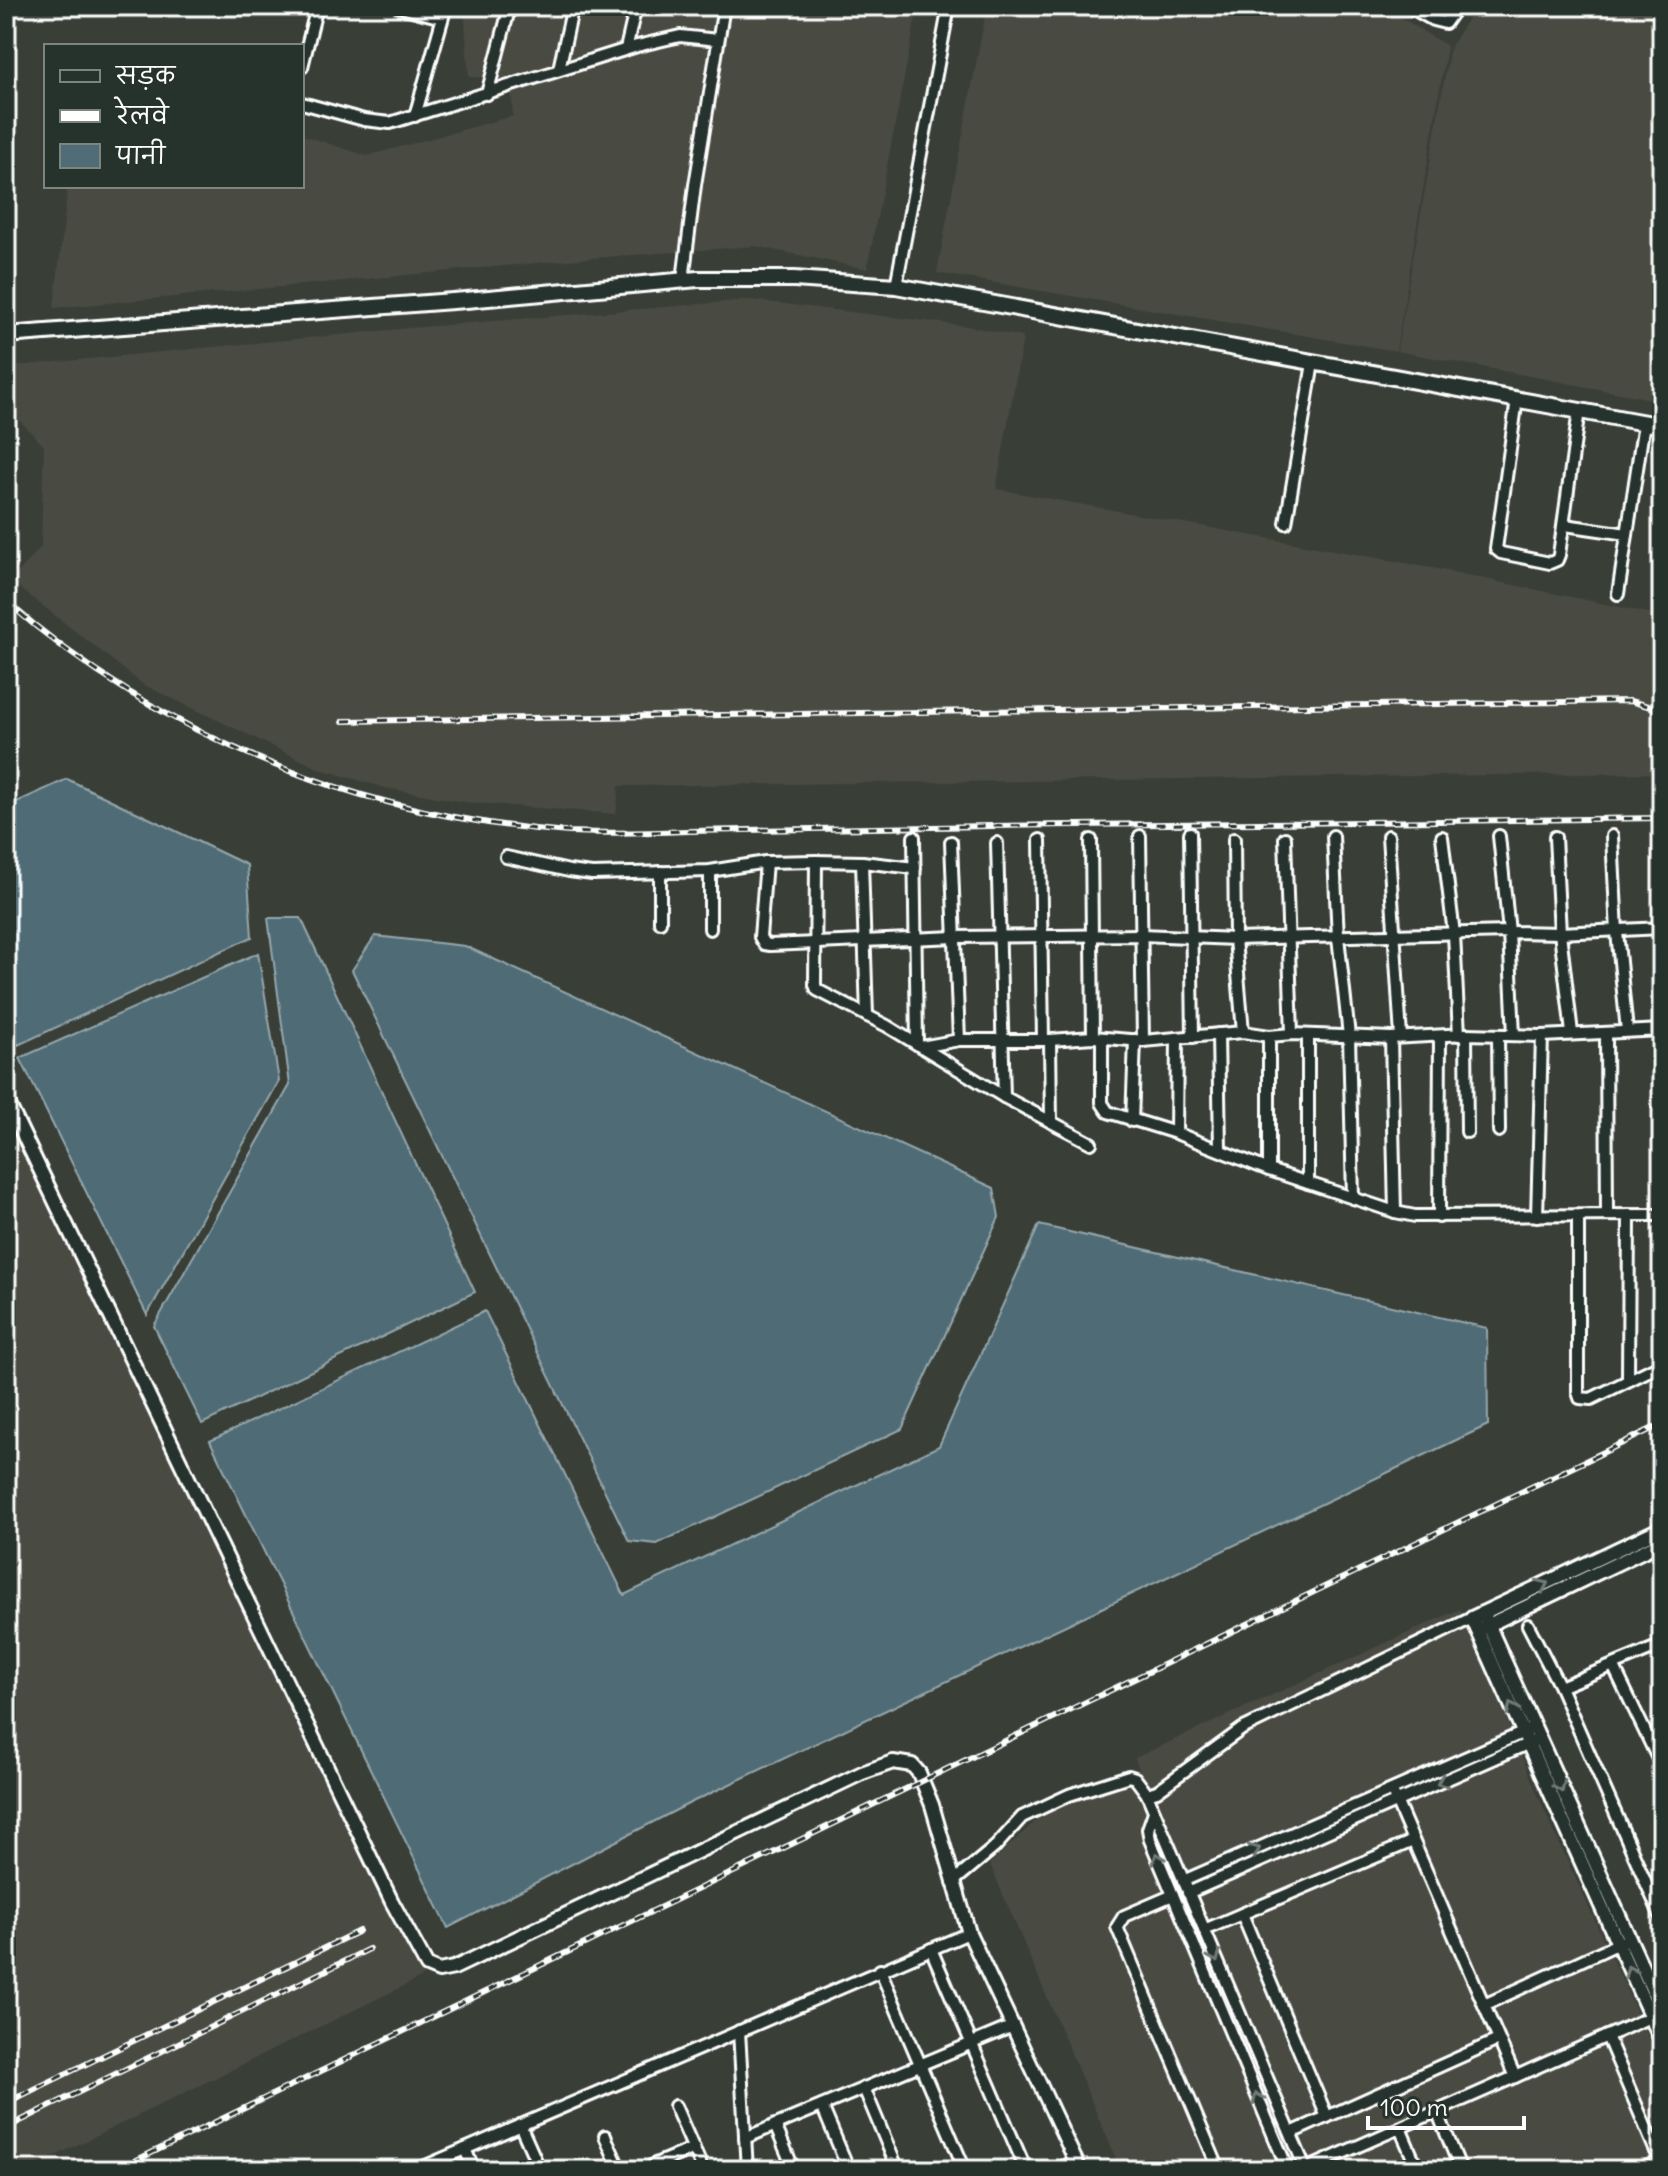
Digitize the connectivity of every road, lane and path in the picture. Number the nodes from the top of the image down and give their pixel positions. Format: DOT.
graph roads {
  1 [pos="317,6"];
  2 [pos="397,6"];
  3 [pos="446,6"];
  4 [pos="510,6"];
  5 [pos="573,6"];
  6 [pos="636,6"];
  7 [pos="724,6"];
  8 [pos="949,6"];
  9 [pos="1408,6"];
  10 [pos="1457,6"];
  11 [pos="442,18"];
  12 [pos="718,40"];
  13 [pos="626,49"];
  14 [pos="304,59"];
  15 [pos="559,69"];
  16 [pos="487,94"];
  17 [pos="304,104"];
  18 [pos="415,116"];
  19 [pos="683,280"];
  20 [pos="896,286"];
  21 [pos="6,335"];
  22 [pos="1313,363"];
  23 [pos="1517,399"];
  24 [pos="1579,410"];
  25 [pos="1644,423"];
  26 [pos="1662,426"];
  27 [pos="1286,523"];
  28 [pos="1565,525"];
  29 [pos="1627,534"];
  30 [pos="1618,594"];
  31 [pos="1190,833"];
  32 [pos="1140,836"];
  33 [pos="1333,836"];
  34 [pos="1388,836"];
  35 [pos="1499,836"];
  36 [pos="1612,836"];
  37 [pos="914,837"];
  38 [pos="1442,837"];
  39 [pos="1555,837"];
  40 [pos="1285,838"];
  41 [pos="1234,839"];
  42 [pos="1040,840"];
  43 [pos="1091,840"];
  44 [pos="951,842"];
  45 [pos="997,843"];
  46 [pos="506,857"];
  47 [pos="816,861"];
  48 [pos="766,862"];
  49 [pos="862,862"];
  50 [pos="915,868"];
  51 [pos="710,871"];
  52 [pos="660,872"];
  53 [pos="660,922"];
  54 [pos="1662,928"];
  55 [pos="710,929"];
  56 [pos="1509,932"];
  57 [pos="1617,932"];
  58 [pos="1560,933"];
  59 [pos="1454,934"];
  60 [pos="1142,935"];
  61 [pos="1042,936"];
  62 [pos="1192,936"];
  63 [pos="956,937"];
  64 [pos="998,937"];
  65 [pos="1093,937"];
  66 [pos="1338,937"];
  67 [pos="1393,937"];
  68 [pos="915,938"];
  69 [pos="1286,938"];
  70 [pos="864,939"];
  71 [pos="1235,939"];
  72 [pos="816,941"];
  73 [pos="867,1016"];
  74 [pos="1662,1030"];
  75 [pos="1627,1031"];
  76 [pos="1243,1032"];
  77 [pos="1572,1033"];
  78 [pos="1606,1033"];
  79 [pos="1218,1034"];
  80 [pos="1292,1034"];
  81 [pos="1462,1034"];
  82 [pos="1498,1035"];
  83 [pos="1514,1035"];
  84 [pos="1269,1036"];
  85 [pos="1308,1036"];
  86 [pos="1349,1036"];
  87 [pos="1440,1036"];
  88 [pos="1542,1036"];
  89 [pos="1193,1037"];
  90 [pos="1396,1037"];
  91 [pos="1097,1038"];
  92 [pos="1177,1038"];
  93 [pos="959,1040"];
  94 [pos="1047,1040"];
  95 [pos="1139,1040"];
  96 [pos="1001,1041"];
  97 [pos="919,1046"];
  98 [pos="1004,1097"];
  99 [pos="6,1099"];
  100 [pos="1132,1121"];
  101 [pos="1051,1122"];
  102 [pos="1499,1131"];
  103 [pos="1467,1132"];
  104 [pos="1176,1133"];
  105 [pos="1091,1143"];
  106 [pos="1220,1149"];
  107 [pos="1269,1170"];
  108 [pos="1308,1183"];
  109 [pos="1353,1198"];
  110 [pos="1395,1212"];
  111 [pos="1607,1215"];
  112 [pos="1629,1215"];
  113 [pos="1662,1215"];
  114 [pos="1537,1216"];
  115 [pos="1578,1216"];
  116 [pos="1439,1217"];
  117 [pos="1662,1364"];
  118 [pos="1628,1380"];
  119 [pos="1662,1528"];
  120 [pos="1662,1542"];
  121 [pos="1480,1621"];
  122 [pos="1528,1625"];
  123 [pos="1662,1645"];
  124 [pos="1613,1665"];
  125 [pos="1560,1687"];
  126 [pos="1531,1736"];
  127 [pos="1662,1767"];
  128 [pos="1391,1791"];
  129 [pos="1147,1794"];
  130 [pos="1396,1802"];
  131 [pos="1154,1812"];
  132 [pos="1413,1841"];
  133 [pos="1183,1881"];
  134 [pos="953,1882"];
  135 [pos="1188,1893"];
  136 [pos="1173,1895"];
  137 [pos="1242,1914"];
  138 [pos="1662,1919"];
  139 [pos="1204,1930"];
  140 [pos="969,1933"];
  141 [pos="1623,1941"];
  142 [pos="931,1949"];
  143 [pos="880,1970"];
  144 [pos="1484,2005"];
  145 [pos="1658,2013"];
  146 [pos="1013,2026"];
  147 [pos="739,2031"];
  148 [pos="1607,2036"];
  149 [pos="1498,2040"];
  150 [pos="1662,2042"];
  151 [pos="972,2043"];
  152 [pos="920,2065"];
  153 [pos="1515,2077"];
  154 [pos="864,2088"];
  155 [pos="675,2106"];
  156 [pos="822,2106"];
  157 [pos="1437,2111"];
  158 [pos="1327,2117"];
  159 [pos="520,2125"];
  160 [pos="775,2125"];
  161 [pos="1400,2128"];
  162 [pos="1291,2133"];
  163 [pos="605,2136"];
  164 [pos="745,2138"];
  165 [pos="694,2148"];
  166 [pos="465,2149"];
  167 [pos="1661,2160"];
  168 [pos="653,2165"];
  169 [pos="1078,2166"];
  170 [pos="416,2170"];
  171 [pos="474,2170"];
  172 [pos="540,2170"];
  173 [pos="620,2170"];
  174 [pos="703,2170"];
  175 [pos="747,2170"];
  176 [pos="794,2170"];
  177 [pos="849,2170"];
  178 [pos="898,2170"];
  179 [pos="965,2170"];
  180 [pos="1026,2170"];
  181 [pos="1055,2170"];
  182 [pos="1219,2170"];
  183 [pos="1288,2170"];
  184 [pos="1305,2170"];
  185 [pos="1418,2170"];
  186 [pos="1461,2170"];
  187 [pos="1639,2170"];
  1 -- 14 [label="street"];
  2 -- 11 [label="street"];
  3 -- 11 [label="street"];
  4 -- 16 [label="street"];
  5 -- 15 [label="street"];
  6 -- 13 [label="street"];
  7 -- 12 [label="street"];
  8 -- 20 [label="street"];
  9 -- 10 [label="street"];
  11 -- 18 [label="street"];
  12 -- 13 [label="street"];
  12 -- 19 [label="street"];
  13 -- 15 [label="street"];
  15 -- 16 [label="street"];
  16 -- 18 [label="street"];
  17 -- 18 [label="street"];
  19 -- 20 [label="main road"];
  19 -- 21 [label="main road"];
  20 -- 22 [label="main road"];
  22 -- 23 [label="main road"];
  22 -- 27 [label="street"];
  23 -- 24 [label="main road"];
  23 -- 28 [label="street"];
  24 -- 25 [label="main road"];
  24 -- 28 [label="street"];
  25 -- 26 [label="main road"];
  25 -- 29 [label="street"];
  28 -- 29 [label="street"];
  29 -- 30 [label="street"];
  31 -- 62 [label="street"];
  32 -- 60 [label="street"];
  33 -- 66 [label="street"];
  34 -- 67 [label="street"];
  35 -- 56 [label="street"];
  36 -- 57 [label="street"];
  37 -- 50 [label="street"];
  38 -- 59 [label="street"];
  39 -- 58 [label="street"];
  40 -- 69 [label="street"];
  41 -- 71 [label="street"];
  42 -- 61 [label="street"];
  43 -- 65 [label="street"];
  44 -- 63 [label="street"];
  45 -- 64 [label="street"];
  46 -- 52 [label="street"];
  47 -- 48 [label="street"];
  47 -- 49 [label="street"];
  47 -- 72 [label="street"];
  48 -- 51 [label="street"];
  48 -- 72 [label="street"];
  49 -- 50 [label="street"];
  49 -- 70 [label="street"];
  50 -- 68 [label="street"];
  51 -- 52 [label="street"];
  51 -- 55 [label="street"];
  52 -- 53 [label="street"];
  54 -- 57 [label="street"];
  56 -- 58 [label="street"];
  56 -- 59 [label="street"];
  56 -- 83 [label="street"];
  57 -- 58 [label="street"];
  57 -- 75 [label="street"];
  58 -- 77 [label="street"];
  59 -- 67 [label="street"];
  59 -- 81 [label="street"];
  60 -- 62 [label="street"];
  60 -- 65 [label="street"];
  60 -- 95 [label="street"];
  61 -- 64 [label="street"];
  61 -- 65 [label="street"];
  61 -- 94 [label="street"];
  62 -- 71 [label="street"];
  62 -- 89 [label="street"];
  63 -- 64 [label="street"];
  63 -- 68 [label="street"];
  63 -- 93 [label="street"];
  64 -- 96 [label="street"];
  65 -- 91 [label="street"];
  66 -- 67 [label="street"];
  66 -- 69 [label="street"];
  66 -- 86 [label="street"];
  67 -- 90 [label="street"];
  68 -- 70 [label="street"];
  68 -- 97 [label="street"];
  69 -- 71 [label="street"];
  69 -- 80 [label="street"];
  70 -- 72 [label="street"];
  70 -- 73 [label="street"];
  71 -- 76 [label="street"];
  72 -- 73 [label="street"];
  73 -- 97 [label="street"];
  74 -- 75 [label="street"];
  75 -- 78 [label="street"];
  76 -- 79 [label="street"];
  76 -- 84 [label="street"];
  77 -- 78 [label="street"];
  77 -- 88 [label="street"];
  78 -- 111 [label="street"];
  79 -- 89 [label="street"];
  79 -- 106 [label="street"];
  80 -- 84 [label="street"];
  80 -- 85 [label="street"];
  81 -- 82 [label="street"];
  81 -- 87 [label="street"];
  81 -- 103 [label="street"];
  82 -- 83 [label="street"];
  82 -- 102 [label="street"];
  83 -- 88 [label="street"];
  84 -- 107 [label="street"];
  85 -- 86 [label="street"];
  85 -- 108 [label="street"];
  86 -- 90 [label="street"];
  86 -- 109 [label="street"];
  87 -- 90 [label="street"];
  87 -- 116 [label="street"];
  88 -- 114 [label="street"];
  89 -- 92 [label="street"];
  90 -- 110 [label="street"];
  91 -- 94 [label="street"];
  91 -- 95 [label="street"];
  91 -- 100 [label="street"];
  92 -- 95 [label="street"];
  92 -- 104 [label="street"];
  93 -- 96 [label="street"];
  93 -- 97 [label="street"];
  94 -- 96 [label="street"];
  94 -- 101 [label="street"];
  95 -- 100 [label="street"];
  96 -- 98 [label="street"];
  97 -- 98 [label="street"];
  98 -- 101 [label="street"];
  99 -- 134 [label="street"];
  100 -- 104 [label="street"];
  101 -- 105 [label="street"];
  104 -- 106 [label="street"];
  106 -- 107 [label="street"];
  107 -- 108 [label="street"];
  108 -- 109 [label="street"];
  109 -- 110 [label="street"];
  110 -- 116 [label="street"];
  111 -- 112 [label="street"];
  111 -- 115 [label="street"];
  112 -- 113 [label="street"];
  112 -- 118 [label="street"];
  114 -- 115 [label="street"];
  114 -- 116 [label="street"];
  115 -- 118 [label="street"];
  117 -- 118 [label="street"];
  121 -- 119 [label="street, one-way"];
  120 -- 121 [label="street"];
  121 -- 126 [label="street"];
  121 -- 129 [label="street"];
  122 -- 125 [label="street"];
  123 -- 124 [label="street"];
  124 -- 125 [label="street"];
  124 -- 127 [label="street"];
  125 -- 138 [label="street"];
  126 -- 128 [label="street"];
  126 -- 130 [label="street, one-way"];
  126 -- 141 [label="street"];
  128 -- 130 [label="street"];
  133 -- 128 [label="street, one-way"];
  129 -- 131 [label="street"];
  129 -- 134 [label="street"];
  130 -- 132 [label="street"];
  130 -- 135 [label="street"];
  131 -- 133 [label="street"];
  136 -- 131 [label="street, one-way"];
  132 -- 137 [label="street"];
  132 -- 144 [label="street"];
  133 -- 135 [label="street"];
  134 -- 140 [label="street"];
  135 -- 139 [label="street"];
  136 -- 182 [label="street"];
  183 -- 136 [label="street, one-way"];
  137 -- 139 [label="street"];
  137 -- 158 [label="street"];
  139 -- 162 [label="street, one-way"];
  140 -- 142 [label="street"];
  140 -- 146 [label="street"];
  141 -- 144 [label="street"];
  141 -- 145 [label="street"];
  142 -- 143 [label="street"];
  142 -- 151 [label="street"];
  143 -- 147 [label="street"];
  143 -- 152 [label="street"];
  144 -- 149 [label="street"];
  145 -- 148 [label="street"];
  145 -- 150 [label="street"];
  146 -- 151 [label="street"];
  146 -- 169 [label="street"];
  147 -- 159 [label="street"];
  147 -- 164 [label="street"];
  148 -- 153 [label="street"];
  148 -- 167 [label="street"];
  149 -- 153 [label="street"];
  149 -- 158 [label="street"];
  151 -- 152 [label="street"];
  151 -- 180 [label="street"];
  152 -- 154 [label="street"];
  152 -- 179 [label="street"];
  153 -- 157 [label="street"];
  154 -- 156 [label="street"];
  154 -- 178 [label="street"];
  155 -- 165 [label="street"];
  156 -- 160 [label="street"];
  156 -- 177 [label="street"];
  157 -- 161 [label="street"];
  157 -- 186 [label="street"];
  158 -- 162 [label="street"];
  159 -- 166 [label="street"];
  159 -- 172 [label="street"];
  160 -- 164 [label="street"];
  160 -- 176 [label="street"];
  161 -- 184 [label="street"];
  161 -- 185 [label="street"];
  162 -- 184 [label="street"];
  163 -- 173 [label="street"];
  164 -- 175 [label="street"];
  165 -- 168 [label="street"];
  165 -- 174 [label="street"];
  166 -- 170 [label="street"];
  166 -- 171 [label="street"];
  167 -- 187 [label="street"];
  169 -- 181 [label="street"];
}
